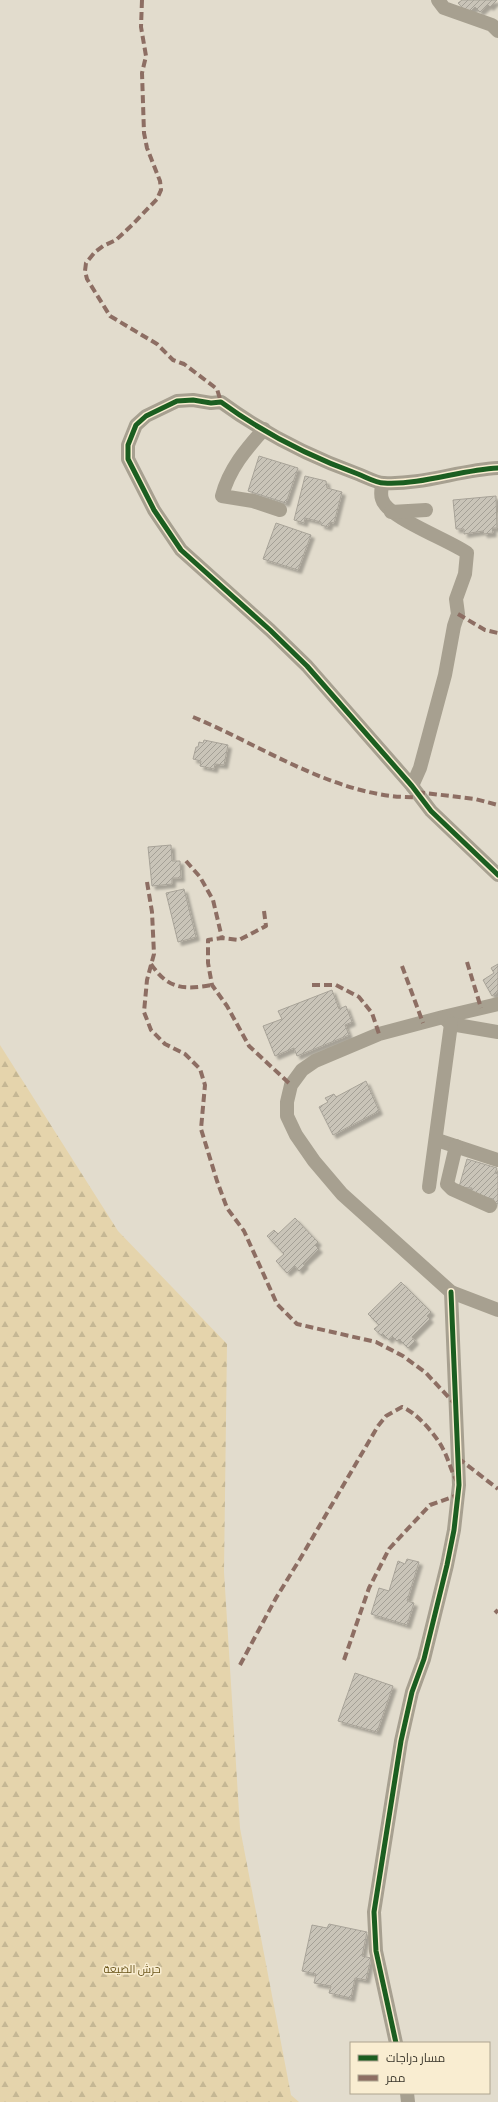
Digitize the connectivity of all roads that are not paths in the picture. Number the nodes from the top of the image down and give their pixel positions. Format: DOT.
graph roads {
  1 [pos="438,0"];
  2 [pos="498,31"];
  3 [pos="264,429"];
  4 [pos="498,468"];
  5 [pos="382,483"];
  6 [pos="280,510"];
  7 [pos="426,510"];
  8 [pos="391,512"];
  9 [pos="412,786"];
  10 [pos="498,875"];
  11 [pos="498,1004"];
  12 [pos="447,1020"];
  13 [pos="498,1032"];
  14 [pos="437,1140"];
  15 [pos="456,1146"];
  16 [pos="498,1160"];
  17 [pos="429,1187"];
  18 [pos="490,1206"];
  19 [pos="451,1292"];
  20 [pos="498,1310"];
  21 [pos="396,2042"];
  1 -- 2 [label="street"];
  3 -- 5 [label="street"];
  3 -- 6 [label="street"];
  3 -- 9 [label="street"];
  4 -- 5 [label="street"];
  5 -- 8 [label="street"];
  7 -- 8 [label="street"];
  8 -- 9 [label="street"];
  9 -- 10 [label="street"];
  11 -- 12 [label="street"];
  12 -- 13 [label="street"];
  12 -- 14 [label="street"];
  12 -- 19 [label="street"];
  14 -- 15 [label="street"];
  14 -- 17 [label="street"];
  15 -- 16 [label="street"];
  15 -- 18 [label="street"];
  19 -- 20 [label="street"];
  19 -- 21 [label="street"];
}
